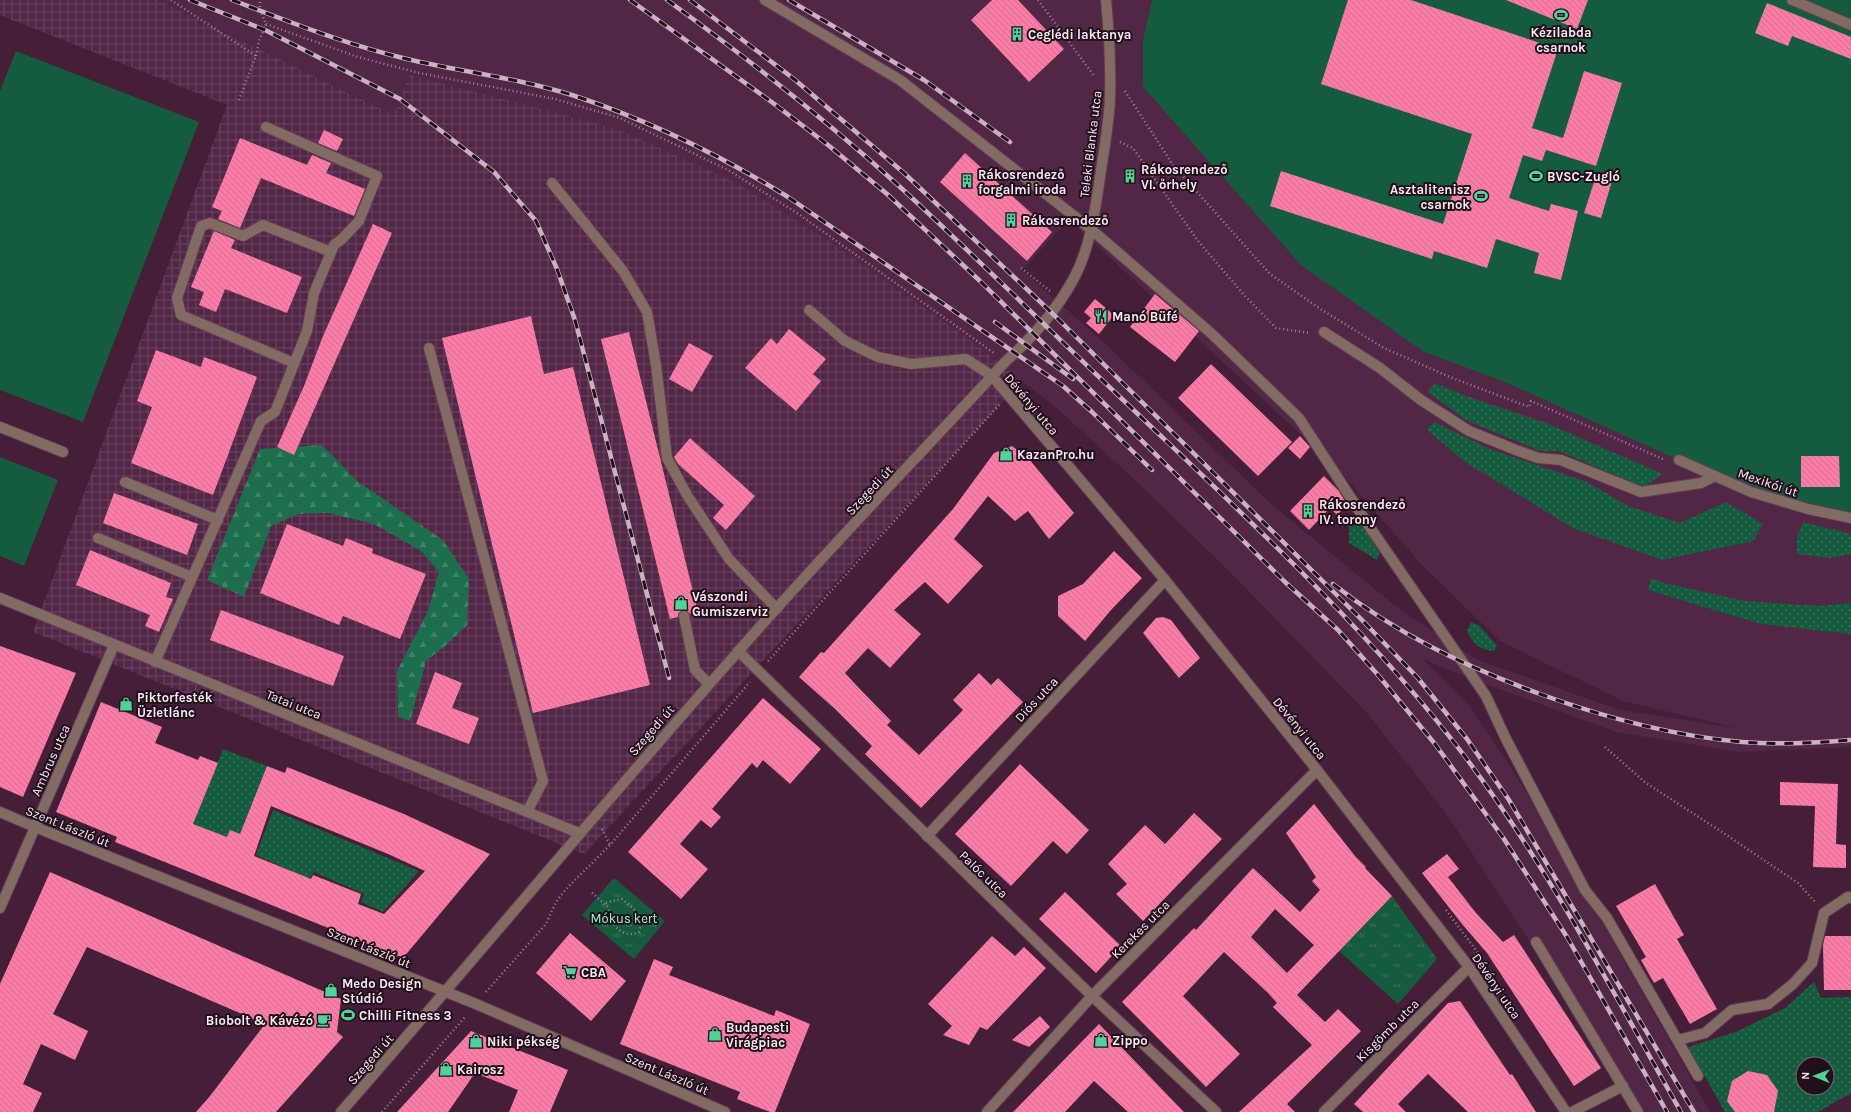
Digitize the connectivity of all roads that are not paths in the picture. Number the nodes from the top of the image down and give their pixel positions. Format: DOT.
graph roads {
  1 [pos="765,0"];
  2 [pos="1106,0"];
  3 [pos="1792,0"];
  4 [pos="1851,25"];
  5 [pos="266,127"];
  6 [pos="552,183"];
  7 [pos="1092,230"];
  8 [pos="331,252"];
  9 [pos="809,310"];
  10 [pos="1324,332"];
  11 [pos="429,348"];
  12 [pos="294,364"];
  13 [pos="992,376"];
  14 [pos="0,427"];
  15 [pos="63,452"];
  16 [pos="1679,460"];
  17 [pos="1715,476"];
  18 [pos="125,482"];
  19 [pos="1851,518"];
  20 [pos="218,520"];
  21 [pos="98,538"];
  22 [pos="192,578"];
  23 [pos="1165,580"];
  24 [pos="0,598"];
  25 [pos="776,609"];
  26 [pos="684,616"];
  27 [pos="114,645"];
  28 [pos="738,651"];
  29 [pos="155,662"];
  30 [pos="709,684"];
  31 [pos="1316,770"];
  32 [pos="0,812"];
  33 [pos="527,812"];
  34 [pos="35,827"];
  35 [pos="579,833"];
  36 [pos="927,836"];
  37 [pos="1851,898"];
  38 [pos="0,908"];
  39 [pos="1536,942"];
  40 [pos="1469,967"];
  41 [pos="446,992"];
  42 [pos="1092,996"];
  43 [pos="1678,1040"];
  44 [pos="1698,1076"];
  45 [pos="1623,1086"];
  46 [pos="341,1112"];
  47 [pos="725,1112"];
  48 [pos="987,1112"];
  49 [pos="1216,1112"];
  50 [pos="1324,1112"];
  51 [pos="1566,1112"];
  52 [pos="1572,1112"];
  53 [pos="1638,1112"];
  1 -- 7 [label="street"];
  2 -- 7 [label="street, Teleki Blanka utca"];
  3 -- 4 [label="street"];
  5 -- 8 [label="street"];
  6 -- 25 [label="street"];
  7 -- 13 [label="street, Teleki Blanka utca"];
  7 -- 43 [label="street"];
  8 -- 12 [label="street"];
  8 -- 12 [label="street"];
  9 -- 13 [label="street, Dévényi utca"];
  10 -- 17 [label="street"];
  11 -- 33 [label="street"];
  12 -- 20 [label="street"];
  13 -- 23 [label="street, Dévényi utca"];
  13 -- 25 [label="street, Szegedi út"];
  14 -- 15 [label="street"];
  16 -- 17 [label="street, Mexikói út"];
  17 -- 19 [label="street, Mexikói út"];
  18 -- 20 [label="street"];
  20 -- 22 [label="street"];
  21 -- 22 [label="street"];
  22 -- 29 [label="street"];
  23 -- 31 [label="street, Dévényi utca"];
  23 -- 36 [label="street, Diós utca"];
  24 -- 27 [label="street, Tatai utca"];
  25 -- 28 [label="street, Szegedi út"];
  26 -- 30 [label="street"];
  27 -- 29 [label="street, Tatai utca"];
  27 -- 34 [label="street, Ambrus utca"];
  28 -- 30 [label="street, Szegedi út"];
  28 -- 36 [label="street, Palóc utca"];
  29 -- 33 [label="street, Tatai utca"];
  30 -- 35 [label="street, Szegedi út"];
  31 -- 40 [label="street, Dévényi utca"];
  31 -- 42 [label="street, Kerekes utca"];
  32 -- 34 [label="street, Szent László út"];
  33 -- 35 [label="street, Tatai utca"];
  34 -- 38 [label="street, Ambrus utca"];
  34 -- 41 [label="street, Szent László út"];
  35 -- 41 [label="street, Szegedi út"];
  36 -- 42 [label="street, Palóc utca"];
  37 -- 43 [label="street"];
  39 -- 45 [label="street"];
  40 -- 50 [label="street, Kisgömb utca"];
  40 -- 51 [label="street, Dévényi utca"];
  41 -- 46 [label="street, Szegedi út"];
  41 -- 47 [label="street, Szent László út"];
  42 -- 48 [label="street, Kerekes utca"];
  42 -- 49 [label="street, Palóc utca"];
  43 -- 44 [label="street"];
  45 -- 52 [label="street"];
  45 -- 53 [label="street"];
}
